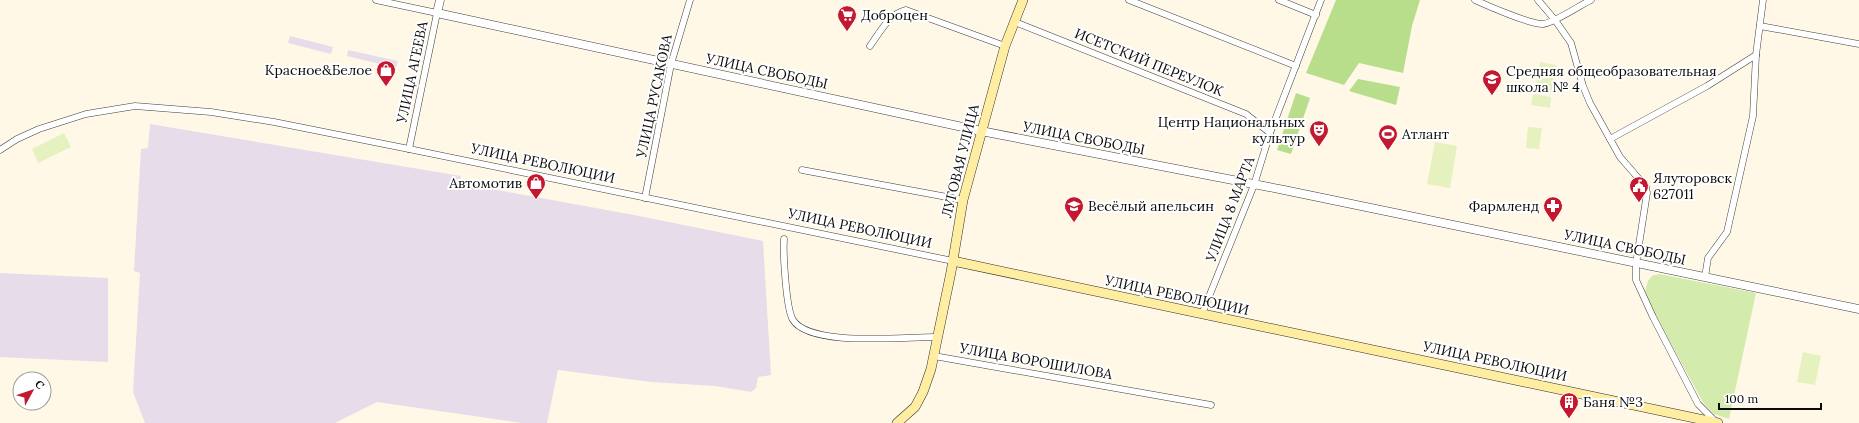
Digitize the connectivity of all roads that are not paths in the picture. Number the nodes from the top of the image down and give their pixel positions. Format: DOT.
graph roads {
  1 [pos="376,0"];
  2 [pos="440,0"];
  3 [pos="690,0"];
  4 [pos="1023,0"];
  5 [pos="1129,0"];
  6 [pos="1279,0"];
  7 [pos="1321,0"];
  8 [pos="1475,0"];
  9 [pos="1538,0"];
  10 [pos="1591,0"];
  11 [pos="1763,0"];
  12 [pos="437,13"];
  13 [pos="1316,15"];
  14 [pos="1555,20"];
  15 [pos="1014,22"];
  16 [pos="1760,26"];
  17 [pos="1859,44"];
  18 [pos="870,46"];
  19 [pos="1005,46"];
  20 [pos="1756,55"];
  21 [pos="671,64"];
  22 [pos="1296,66"];
  23 [pos="981,131"];
  24 [pos="1270,133"];
  25 [pos="1610,139"];
  26 [pos="409,149"];
  27 [pos="0,150"];
  28 [pos="802,170"];
  29 [pos="1254,185"];
  30 [pos="645,198"];
  31 [pos="963,200"];
  32 [pos="784,239"];
  33 [pos="953,261"];
  34 [pos="1636,264"];
  35 [pos="1705,277"];
  36 [pos="1859,309"];
  37 [pos="1202,314"];
  38 [pos="938,337"];
  39 [pos="934,356"];
  40 [pos="1210,405"];
  41 [pos="897,423"];
  42 [pos="1717,423"];
  1 -- 12 [label="street, УЛИЦА СВОБОДЫ"];
  2 -- 12 [label="street, УЛИЦА АГЕЕВА"];
  3 -- 21 [label="street, УЛИЦА РУСАКОВА"];
  4 -- 15 [label="main road, ЛУГОВАЯ УЛИЦА"];
  5 -- 22 [label="street"];
  6 -- 13 [label="street"];
  7 -- 13 [label="street, УЛИЦА 8 МАРТА"];
  8 -- 14 [label="street"];
  9 -- 14 [label="street"];
  10 -- 14 [label="street"];
  11 -- 16 [label="street"];
  12 -- 21 [label="street, УЛИЦА СВОБОДЫ"];
  12 -- 26 [label="street, УЛИЦА АГЕЕВА"];
  13 -- 22 [label="street, УЛИЦА 8 МАРТА"];
  14 -- 25 [label="street"];
  15 -- 19 [label="main road, ЛУГОВАЯ УЛИЦА"];
  15 -- 24 [label="street, ИСЕТСКИЙ ПЕРЕУЛОК"];
  16 -- 17 [label="street"];
  16 -- 20 [label="street"];
  18 -- 19 [label="street"];
  19 -- 23 [label="main road, ЛУГОВАЯ УЛИЦА"];
  20 -- 25 [label="street"];
  20 -- 35 [label="street"];
  21 -- 23 [label="street, УЛИЦА СВОБОДЫ"];
  21 -- 30 [label="street, УЛИЦА РУСАКОВА"];
  22 -- 24 [label="street, УЛИЦА 8 МАРТА"];
  23 -- 29 [label="street, УЛИЦА СВОБОДЫ"];
  23 -- 31 [label="main road, ЛУГОВАЯ УЛИЦА"];
  24 -- 29 [label="street, УЛИЦА 8 МАРТА"];
  25 -- 34 [label="street"];
  26 -- 27 [label="street, УЛИЦА РЕВОЛЮЦИИ"];
  26 -- 30 [label="street, УЛИЦА РЕВОЛЮЦИИ"];
  28 -- 31 [label="street"];
  29 -- 34 [label="street, УЛИЦА СВОБОДЫ"];
  29 -- 37 [label="street, УЛИЦА 8 МАРТА"];
  30 -- 33 [label="street, УЛИЦА РЕВОЛЮЦИИ"];
  31 -- 33 [label="main road, ЛУГОВАЯ УЛИЦА"];
  32 -- 38 [label="street"];
  33 -- 37 [label="main road, УЛИЦА РЕВОЛЮЦИИ"];
  33 -- 38 [label="main road, ЛУГОВАЯ УЛИЦА"];
  34 -- 35 [label="street, УЛИЦА СВОБОДЫ"];
  34 -- 42 [label="street"];
  35 -- 36 [label="street, УЛИЦА СВОБОДЫ"];
  37 -- 42 [label="main road, УЛИЦА РЕВОЛЮЦИИ"];
  38 -- 39 [label="main road, ЛУГОВАЯ УЛИЦА"];
  39 -- 40 [label="street, УЛИЦА ВОРОШИЛОВА"];
  39 -- 41 [label="main road"];
}
